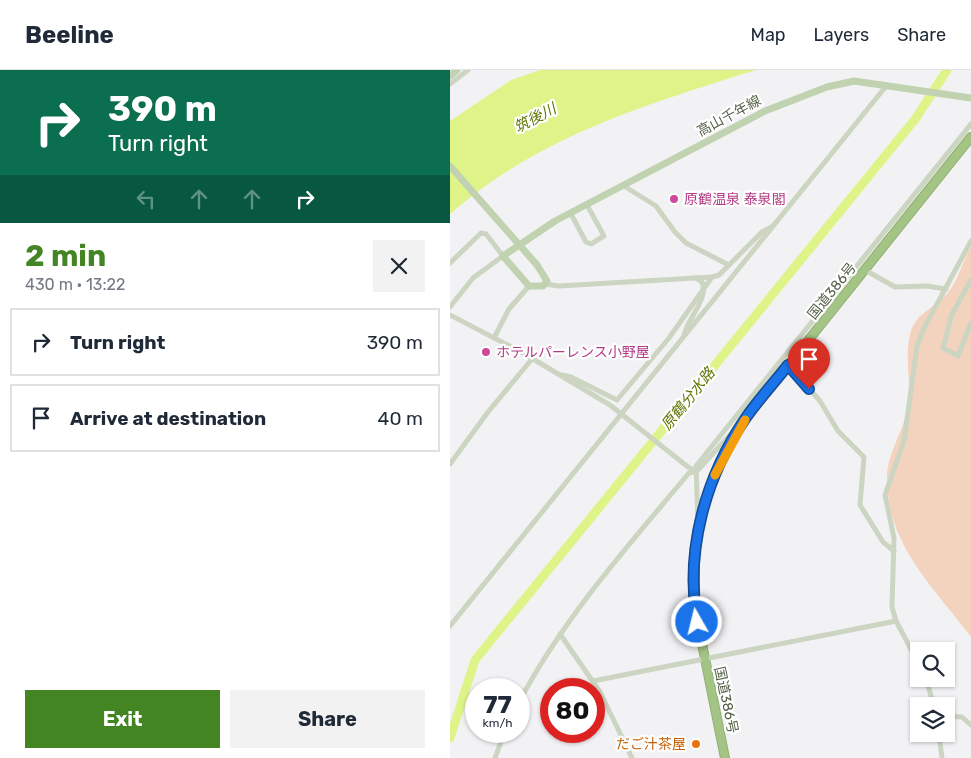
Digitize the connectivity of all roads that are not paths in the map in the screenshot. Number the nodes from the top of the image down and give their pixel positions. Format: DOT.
graph roads {
  1 [pos="457,70"];
  2 [pos="468,70"];
  3 [pos="450,76"];
  4 [pos="450,84"];
  5 [pos="890,85"];
  6 [pos="971,98"];
  7 [pos="971,124"];
  8 [pos="971,137"];
  9 [pos="450,166"];
  10 [pos="624,186"];
  11 [pos="587,205"];
  12 [pos="571,214"];
  13 [pos="774,226"];
  14 [pos="971,241"];
  15 [pos="503,256"];
  16 [pos="450,262"];
  17 [pos="727,267"];
  18 [pos="865,270"];
  19 [pos="696,277"];
  20 [pos="712,277"];
  21 [pos="971,280"];
  22 [pos="545,284"];
  23 [pos="529,286"];
  24 [pos="704,287"];
  25 [pos="946,288"];
  26 [pos="450,307"];
  27 [pos="450,315"];
  28 [pos="971,323"];
  29 [pos="494,338"];
  30 [pos="684,338"];
  31 [pos="532,359"];
  32 [pos="788,365"];
  33 [pos="559,375"];
  34 [pos="623,415"];
  35 [pos="746,418"];
  36 [pos="450,464"];
  37 [pos="697,471"];
  38 [pos="698,527"];
  39 [pos="894,551"];
  40 [pos="896,620"];
  41 [pos="450,626"];
  42 [pos="560,634"];
  43 [pos="910,647"];
  44 [pos="705,658"];
  45 [pos="591,678"];
  46 [pos="605,679"];
  47 [pos="530,684"];
  48 [pos="605,705"];
  49 [pos="955,717"];
  50 [pos="971,725"];
  51 [pos="940,742"];
  52 [pos="501,743"];
  53 [pos="495,758"];
  54 [pos="632,758"];
  55 [pos="725,758"];
  56 [pos="942,758"];
  1 -- 3 [label="main road"];
  2 -- 4 [label="street"];
  5 -- 6 [label="main road, 高山千年線"];
  5 -- 10 [label="main road, 高山千年線"];
  5 -- 13 [label="street"];
  7 -- 37 [label="street"];
  8 -- 18 [label="highway, 国道386号"];
  9 -- 22 [label="main road, bridge"];
  10 -- 11 [label="main road, 高山千年線"];
  10 -- 17 [label="street"];
  11 -- 12 [label="main road, 高山千年線"];
  11 -- 12 [label="street"];
  12 -- 15 [label="main road, 高山千年線"];
  13 -- 17 [label="street"];
  13 -- 30 [label="street"];
  14 -- 25 [label="street"];
  15 -- 16 [label="street"];
  15 -- 23 [label="main road"];
  15 -- 26 [label="street"];
  17 -- 20 [label="street"];
  18 -- 25 [label="street"];
  18 -- 32 [label="highway, 国道386号"];
  19 -- 20 [label="street"];
  19 -- 22 [label="street"];
  19 -- 24 [label="street"];
  20 -- 24 [label="street"];
  21 -- 28 [label="street"];
  22 -- 23 [label="main road"];
  23 -- 29 [label="street"];
  24 -- 30 [label="street"];
  24 -- 33 [label="street"];
  25 -- 39 [label="street"];
  27 -- 29 [label="street"];
  29 -- 31 [label="street"];
  30 -- 34 [label="street"];
  31 -- 33 [label="street"];
  31 -- 36 [label="street"];
  32 -- 35 [label="highway, 国道386号"];
  32 -- 39 [label="street"];
  33 -- 34 [label="street"];
  34 -- 37 [label="street"];
  34 -- 41 [label="street"];
  35 -- 37 [label="street"];
  35 -- 38 [label="highway, 国道386号"];
  37 -- 38 [label="street"];
  37 -- 42 [label="street"];
  38 -- 44 [label="highway, 国道386号"];
  39 -- 40 [label="street"];
  40 -- 43 [label="street"];
  40 -- 44 [label="street"];
  42 -- 45 [label="street"];
  42 -- 47 [label="street"];
  44 -- 46 [label="street"];
  44 -- 55 [label="highway, 国道386号"];
  48 -- 54 [label="street"];
  49 -- 50 [label="street"];
  51 -- 56 [label="street"];
  52 -- 53 [label="street"];
}
